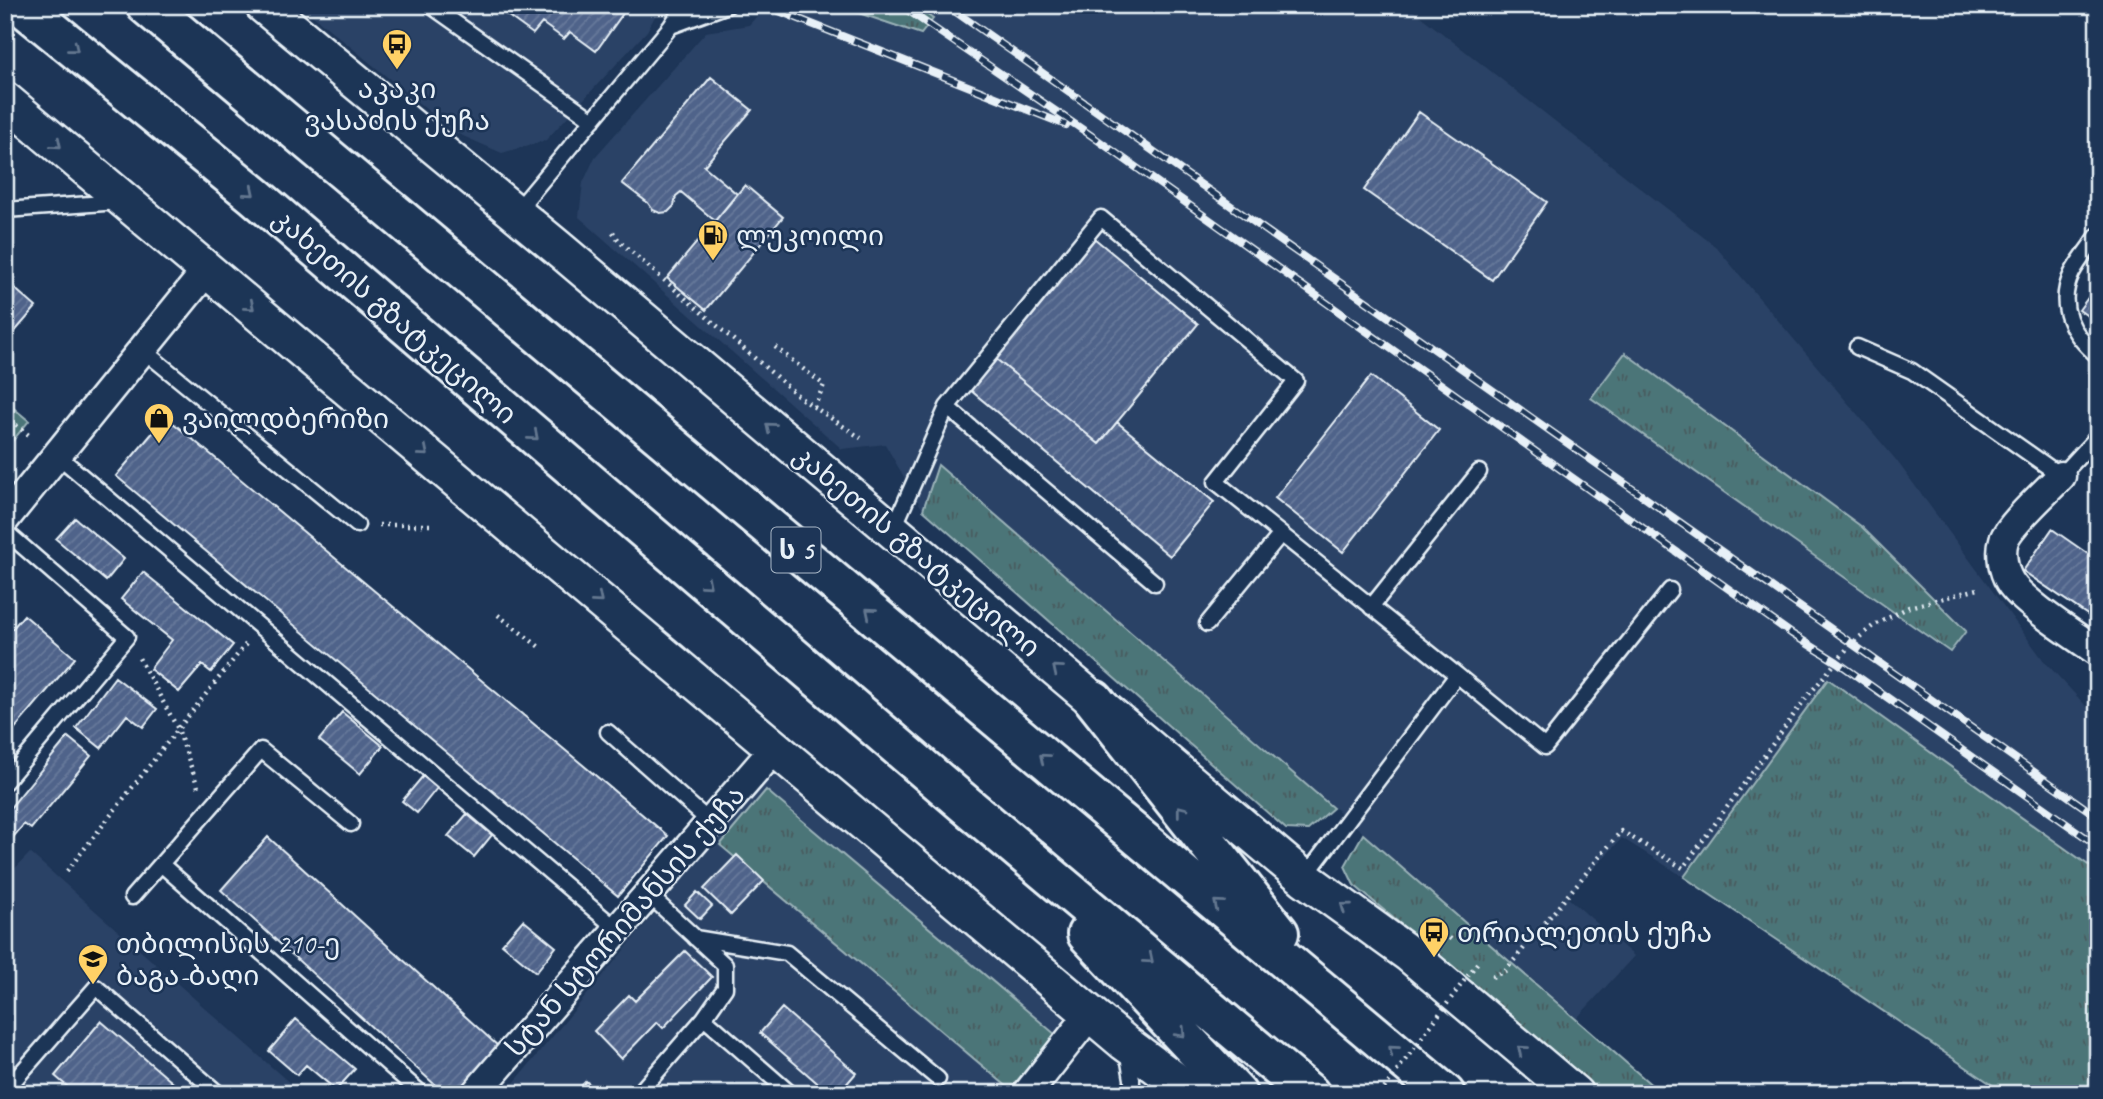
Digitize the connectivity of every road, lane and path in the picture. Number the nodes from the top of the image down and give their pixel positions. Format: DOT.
graph roads {
  1 [pos="21,5"];
  2 [pos="146,5"];
  3 [pos="263,5"];
  4 [pos="430,5"];
  5 [pos="684,5"];
  6 [pos="728,5"];
  7 [pos="671,26"];
  8 [pos="5,100"];
  9 [pos="593,120"];
  10 [pos="126,201"];
  11 [pos="5,210"];
  12 [pos="514,214"];
  13 [pos="613,232"];
  14 [pos="2098,235"];
  15 [pos="207,270"];
  16 [pos="1857,346"];
  17 [pos="775,347"];
  18 [pos="142,350"];
  19 [pos="2098,356"];
  20 [pos="814,407"];
  21 [pos="947,407"];
  22 [pos="5,416"];
  23 [pos="2098,436"];
  24 [pos="31,437"];
  25 [pos="861,438"];
  26 [pos="57,455"];
  27 [pos="1479,472"];
  28 [pos="2061,476"];
  29 [pos="5,519"];
  30 [pos="358,525"];
  31 [pos="434,525"];
  32 [pos="893,530"];
  33 [pos="5,531"];
  34 [pos="1281,534"];
  35 [pos="2009,581"];
  36 [pos="1155,583"];
  37 [pos="1670,590"];
  38 [pos="1371,607"];
  39 [pos="498,615"];
  40 [pos="1207,624"];
  41 [pos="260,627"];
  42 [pos="127,637"];
  43 [pos="542,649"];
  44 [pos="2098,652"];
  45 [pos="1457,675"];
  46 [pos="1094,701"];
  47 [pos="178,729"];
  48 [pos="608,732"];
  49 [pos="775,748"];
  50 [pos="5,782"];
  51 [pos="966,805"];
  52 [pos="207,812"];
  53 [pos="710,822"];
  54 [pos="351,824"];
  55 [pos="161,864"];
  56 [pos="66,871"];
  57 [pos="1304,877"];
  58 [pos="648,894"];
  59 [pos="132,897"];
  60 [pos="1427,926"];
  61 [pos="618,930"];
  62 [pos="695,938"];
  63 [pos="1460,952"];
  64 [pos="1470,960"];
  65 [pos="1478,962"];
  66 [pos="1481,969"];
  67 [pos="1492,977"];
  68 [pos="1330,998"];
  69 [pos="1090,1014"];
  70 [pos="704,1018"];
  71 [pos="1125,1043"];
  72 [pos="938,1079"];
  73 [pos="5,1091"];
  74 [pos="219,1094"];
  75 [pos="422,1094"];
  76 [pos="475,1094"];
  77 [pos="638,1094"];
  78 [pos="791,1094"];
  79 [pos="1027,1094"];
  80 [pos="1132,1094"];
  81 [pos="1194,1094"];
  82 [pos="1237,1094"];
  83 [pos="1310,1094"];
  84 [pos="1380,1094"];
  85 [pos="1445,1094"];
  86 [pos="1575,1094"];
  1 -- 51 [label="highway, კახეთის გზატკეცილი, one-way"];
  68 -- 2 [label="highway, ს 5, one-way"];
  3 -- 12 [label="street, კახეთის გზატკეცილი"];
  4 -- 9 [label="lane"];
  5 -- 7 [label="lane"];
  6 -- 7 [label="lane"];
  7 -- 9 [label="lane"];
  8 -- 10 [label="street, one-way"];
  9 -- 12 [label="lane"];
  10 -- 11 [label="lane"];
  10 -- 15 [label="street"];
  32 -- 12 [label="street, კახეთის გზატკეცილი, one-way"];
  13 -- 20 [label="path"];
  14 -- 19 [label="lane"];
  15 -- 18 [label="street"];
  15 -- 49 [label="street, one-way"];
  16 -- 28 [label="lane"];
  17 -- 20 [label="path"];
  18 -- 26 [label="street"];
  18 -- 30 [label="lane"];
  20 -- 25 [label="path"];
  21 -- 32 [label="lane"];
  21 -- 34 [label="lane"];
  21 -- 36 [label="lane"];
  22 -- 24 [label="path"];
  23 -- 28 [label="lane"];
  26 -- 29 [label="street"];
  26 -- 41 [label="lane"];
  27 -- 38 [label="lane"];
  28 -- 35 [label="street"];
  30 -- 31 [label="path"];
  46 -- 32 [label="street, კახეთის გზატკეცილი, one-way"];
  33 -- 42 [label="lane"];
  34 -- 38 [label="lane"];
  34 -- 40 [label="lane"];
  35 -- 44 [label="street"];
  35 -- 67 [label="path"];
  37 -- 45 [label="lane"];
  38 -- 45 [label="lane"];
  39 -- 43 [label="path"];
  41 -- 47 [label="path"];
  41 -- 61 [label="lane"];
  42 -- 47 [label="path"];
  42 -- 50 [label="lane"];
  45 -- 57 [label="lane"];
  46 -- 57 [label="street, კახეთის გზატკეცილი"];
  68 -- 46 [label="highway, one-way"];
  47 -- 52 [label="path"];
  47 -- 56 [label="path"];
  48 -- 53 [label="lane"];
  49 -- 53 [label="street, სტან სტორიმანსის ქუჩა"];
  49 -- 69 [label="street"];
  51 -- 82 [label="highway, one-way"];
  51 -- 83 [label="highway, კახეთის გზატკეცილი, one-way"];
  52 -- 54 [label="lane"];
  52 -- 55 [label="lane"];
  53 -- 58 [label="street, სტან სტორიმანსის ქუჩა"];
  55 -- 59 [label="lane"];
  55 -- 75 [label="lane"];
  86 -- 57 [label="street, კახეთის გზატკეცილი, one-way"];
  58 -- 61 [label="street, სტან სტორიმანსის ქუჩა"];
  58 -- 62 [label="lane"];
  60 -- 63 [label="path"];
  61 -- 76 [label="street, სტან სტორიმანსის ქუჩა"];
  62 -- 70 [label="lane"];
  62 -- 72 [label="lane"];
  64 -- 66 [label="path"];
  65 -- 84 [label="path, bridge"];
  85 -- 68 [label="highway, ს 5, one-way"];
  69 -- 71 [label="street"];
  69 -- 79 [label="street"];
  70 -- 77 [label="lane"];
  70 -- 78 [label="lane"];
  71 -- 80 [label="lane"];
  71 -- 81 [label="street"];
  73 -- 74 [label="lane"];
}
